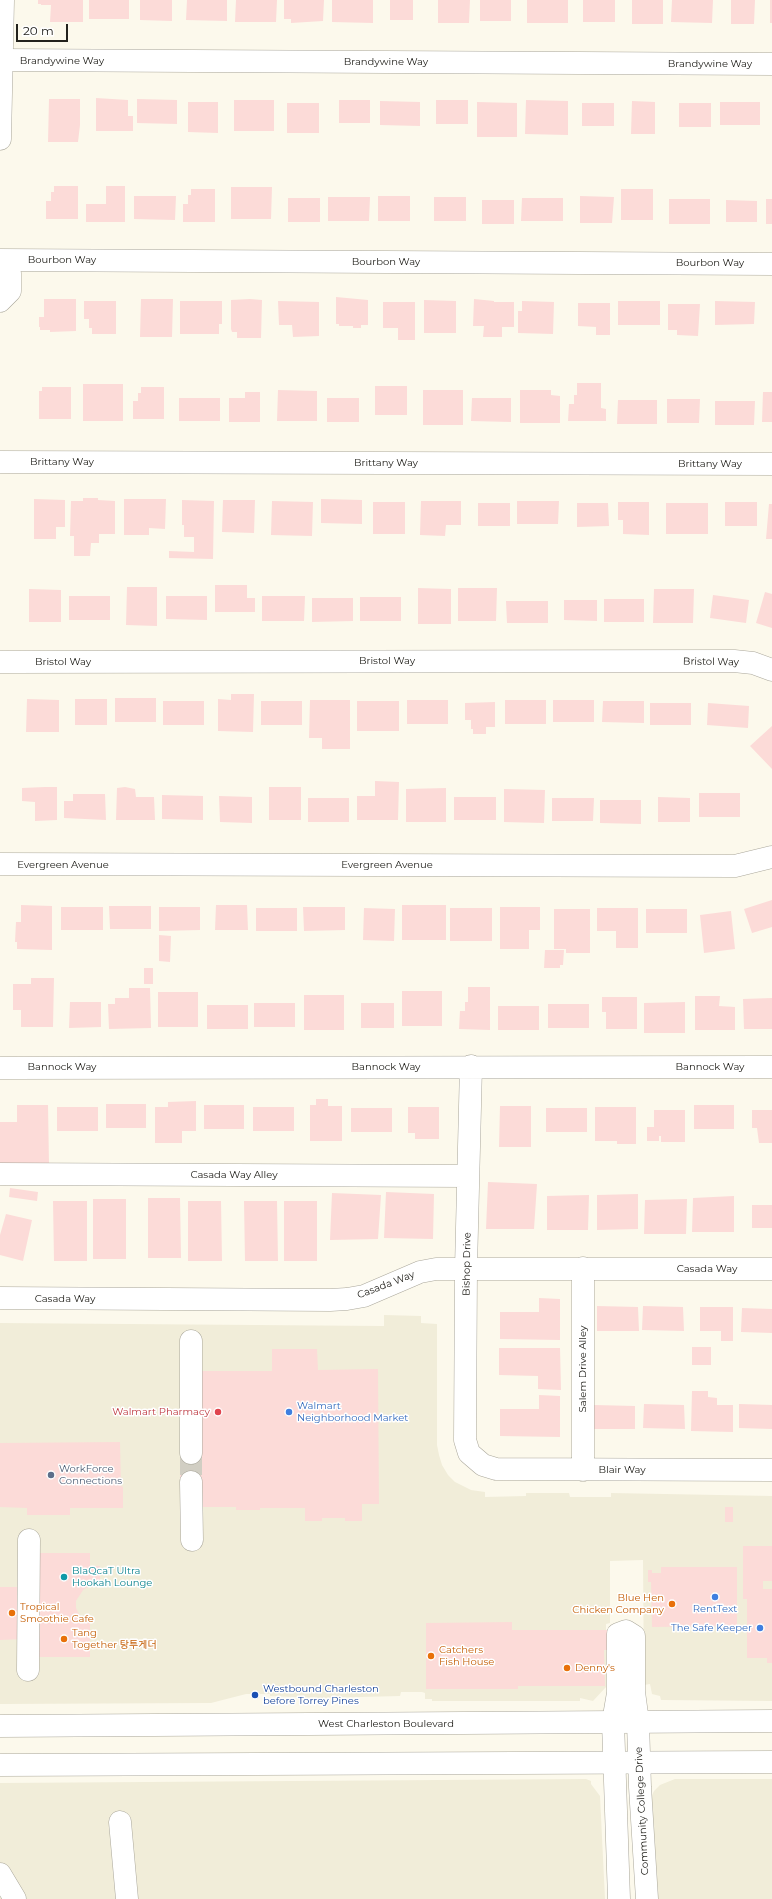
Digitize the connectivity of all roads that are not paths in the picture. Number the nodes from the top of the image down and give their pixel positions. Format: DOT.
graph roads {
  1 [pos="3,0"];
  2 [pos="1,60"];
  3 [pos="772,64"];
  4 [pos="0,139"];
  5 [pos="0,261"];
  6 [pos="772,264"];
  7 [pos="0,301"];
  8 [pos="0,462"];
  9 [pos="772,464"];
  10 [pos="0,662"];
  11 [pos="772,670"];
  12 [pos="772,857"];
  13 [pos="0,864"];
  14 [pos="471,1066"];
  15 [pos="772,1067"];
  16 [pos="0,1068"];
  17 [pos="0,1174"];
  18 [pos="468,1176"];
  19 [pos="466,1268"];
  20 [pos="583,1268"];
  21 [pos="772,1269"];
  22 [pos="0,1298"];
  23 [pos="191,1341"];
  24 [pos="191,1453"];
  25 [pos="475,1459"];
  26 [pos="583,1470"];
  27 [pos="772,1470"];
  28 [pos="191,1482"];
  29 [pos="28,1540"];
  30 [pos="192,1540"];
  31 [pos="28,1670"];
  32 [pos="772,1721"];
  33 [pos="613,1722"];
  34 [pos="638,1722"];
  35 [pos="0,1726"];
  36 [pos="614,1762"];
  37 [pos="639,1762"];
  38 [pos="772,1762"];
  39 [pos="0,1765"];
  40 [pos="120,1822"];
  41 [pos="0,1874"];
  42 [pos="15,1899"];
  43 [pos="127,1899"];
  44 [pos="619,1899"];
  45 [pos="647,1899"];
  1 -- 2 [label="street"];
  2 -- 3 [label="street, Brandywine Way"];
  2 -- 4 [label="street"];
  5 -- 6 [label="street, Bourbon Way"];
  5 -- 7 [label="street"];
  8 -- 9 [label="street, Brittany Way"];
  10 -- 11 [label="street, Bristol Way"];
  12 -- 13 [label="street, Evergreen Avenue"];
  14 -- 15 [label="street, Bannock Way"];
  14 -- 16 [label="street, Bannock Way"];
  14 -- 18 [label="street, Bishop Drive"];
  17 -- 18 [label="street, Casada Way Alley"];
  18 -- 19 [label="street, Bishop Drive"];
  19 -- 20 [label="street, Casada Way"];
  19 -- 22 [label="street, Casada Way"];
  19 -- 25 [label="street, Bishop Drive"];
  20 -- 21 [label="street, Casada Way"];
  20 -- 26 [label="street, Salem Drive Alley"];
  23 -- 24 [label="street"];
  25 -- 26 [label="street, Blair Way"];
  26 -- 27 [label="street, Blair Way"];
  28 -- 30 [label="street"];
  29 -- 31 [label="street"];
  32 -- 34 [label="street, West Charleston Boulevard"];
  33 -- 34 [label="street, West Charleston Boulevard"];
  33 -- 34 [label="street, Community College Drive"];
  33 -- 35 [label="street, West Charleston Boulevard"];
  33 -- 36 [label="street"];
  34 -- 37 [label="street, Community College Drive"];
  36 -- 37 [label="street"];
  36 -- 39 [label="street"];
  36 -- 44 [label="street"];
  37 -- 38 [label="street"];
  37 -- 45 [label="street, Community College Drive"];
  40 -- 43 [label="street"];
  41 -- 42 [label="street"];
}
